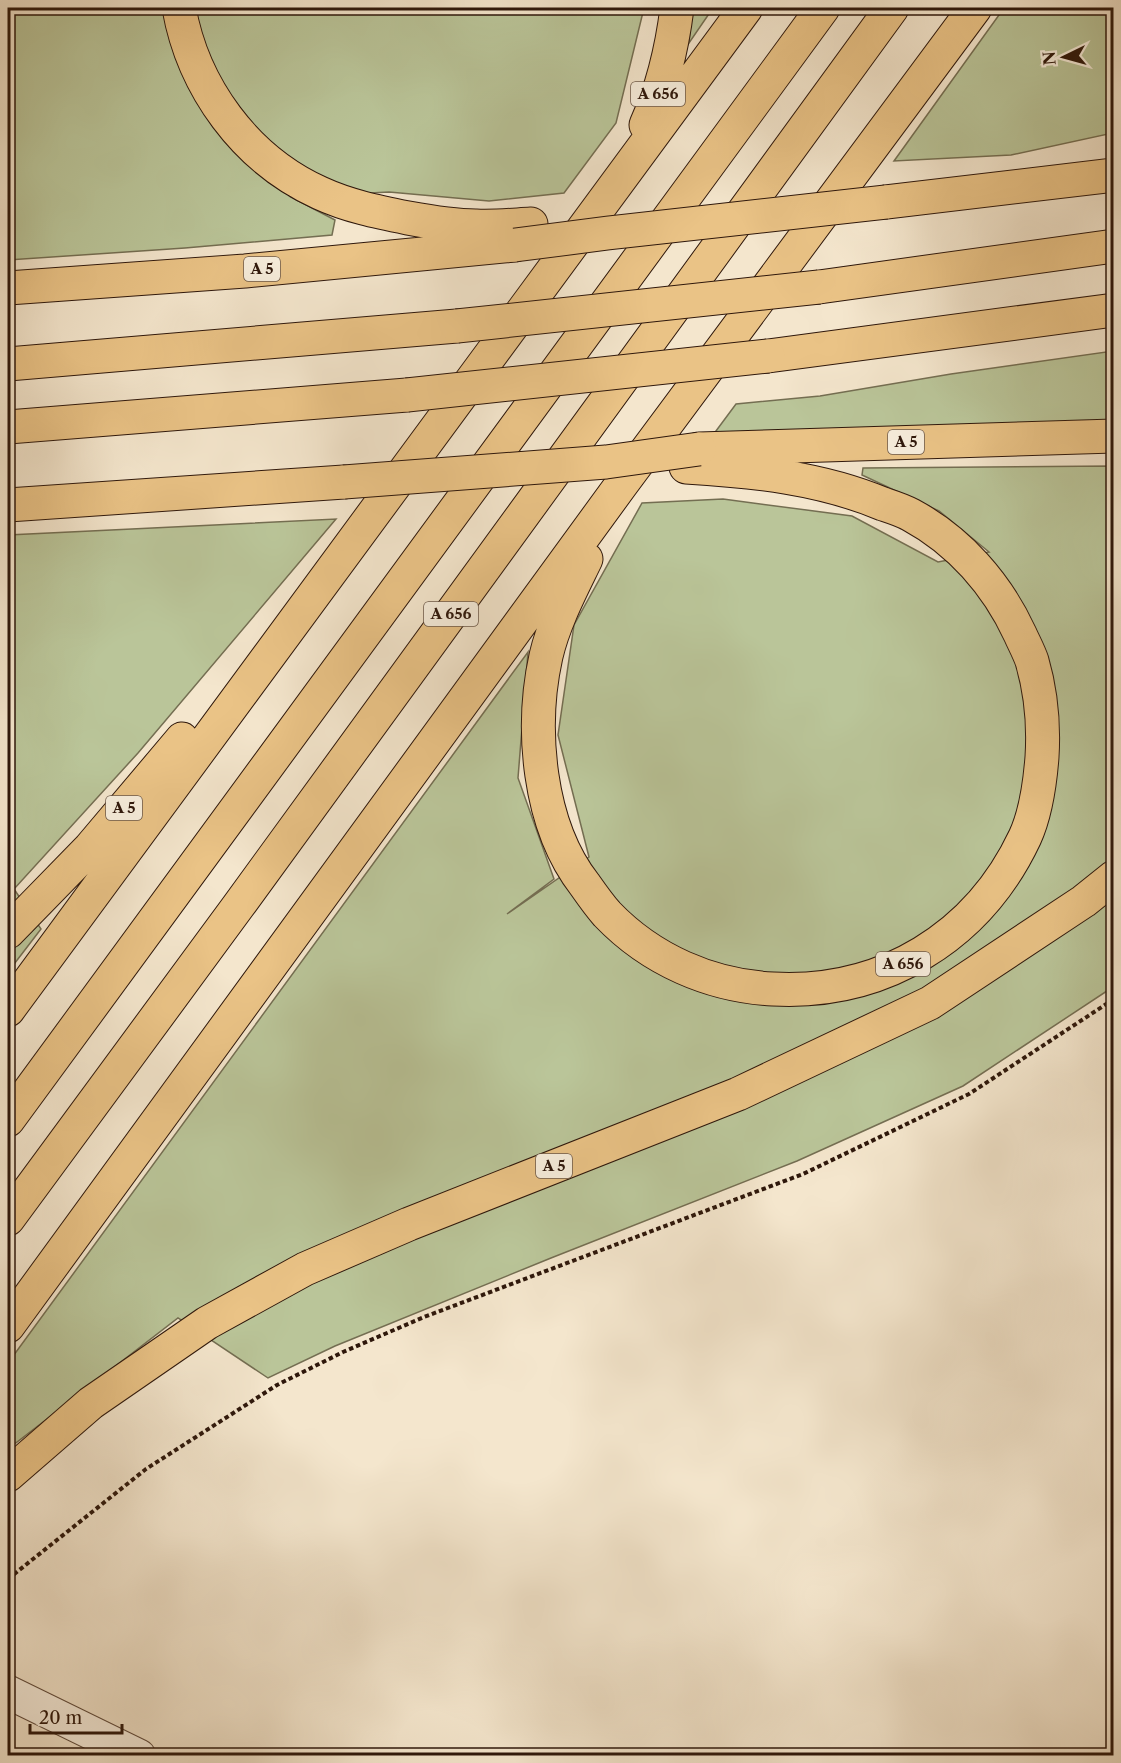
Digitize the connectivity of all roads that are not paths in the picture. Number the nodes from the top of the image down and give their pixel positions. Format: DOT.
graph roads {
  1 [pos="179,8"];
  2 [pos="677,8"];
  3 [pos="746,8"];
  4 [pos="823,8"];
  5 [pos="892,8"];
  6 [pos="975,8"];
  7 [pos="623,175"];
  8 [pos="1113,175"];
  9 [pos="523,235"];
  10 [pos="1113,246"];
  11 [pos="8,288"];
  12 [pos="1113,310"];
  13 [pos="8,364"];
  14 [pos="8,427"];
  15 [pos="1113,436"];
  16 [pos="693,458"];
  17 [pos="614,473"];
  18 [pos="8,505"];
  19 [pos="244,689"];
  20 [pos="1113,878"];
  21 [pos="8,932"];
  22 [pos="8,1010"];
  23 [pos="8,1120"];
  24 [pos="8,1219"];
  25 [pos="8,1326"];
  26 [pos="8,1474"];
  27 [pos="8,1692"];
  28 [pos="139,1755"];
  1 -- 9 [label="highway"];
  2 -- 7 [label="highway, A 656"];
  3 -- 7 [label="highway"];
  4 -- 23 [label="highway"];
  5 -- 24 [label="highway, A 656"];
  6 -- 17 [label="highway"];
  7 -- 19 [label="highway"];
  8 -- 9 [label="highway, bridge"];
  9 -- 11 [label="highway, A 5"];
  10 -- 13 [label="highway, bridge"];
  12 -- 14 [label="highway, bridge"];
  15 -- 16 [label="highway, A 5"];
  16 -- 17 [label="highway, A 656, bridge"];
  16 -- 17 [label="highway, A 656"];
  17 -- 18 [label="highway, bridge"];
  17 -- 25 [label="highway"];
  19 -- 21 [label="highway, A 5"];
  19 -- 22 [label="highway"];
  20 -- 26 [label="highway, A 5"];
  27 -- 28 [label="lane"];
}
